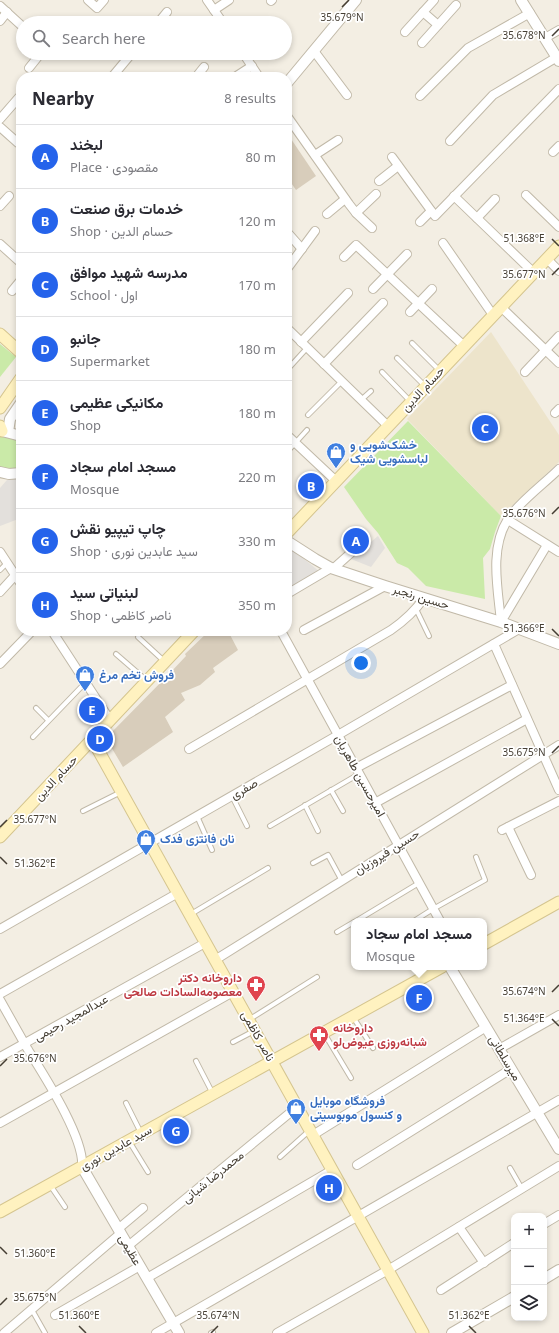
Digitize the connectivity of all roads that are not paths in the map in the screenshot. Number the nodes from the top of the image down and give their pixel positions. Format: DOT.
graph roads {
  1 [pos="88,0"];
  2 [pos="104,0"];
  3 [pos="207,0"];
  4 [pos="229,0"];
  5 [pos="356,0"];
  6 [pos="434,0"];
  7 [pos="522,0"];
  8 [pos="456,5"];
  9 [pos="0,6"];
  10 [pos="214,10"];
  11 [pos="6,12"];
  12 [pos="167,12"];
  13 [pos="423,12"];
  14 [pos="530,13"];
  15 [pos="164,16"];
  16 [pos="218,16"];
  17 [pos="0,21"];
  18 [pos="16,21"];
  19 [pos="438,25"];
  20 [pos="559,30"];
  21 [pos="405,32"];
  22 [pos="545,38"];
  23 [pos="422,42"];
  24 [pos="314,50"];
  25 [pos="558,59"];
  26 [pos="35,60"];
  27 [pos="127,60"];
  28 [pos="248,60"];
  29 [pos="252,66"];
  30 [pos="204,67"];
  31 [pos="29,68"];
  32 [pos="119,72"];
  33 [pos="200,72"];
  34 [pos="243,72"];
  35 [pos="256,72"];
  36 [pos="292,77"];
  37 [pos="559,89"];
  38 [pos="348,95"];
  39 [pos="420,96"];
  40 [pos="16,101"];
  41 [pos="0,119"];
  42 [pos="292,123"];
  43 [pos="0,127"];
  44 [pos="338,140"];
  45 [pos="16,141"];
  46 [pos="450,141"];
  47 [pos="315,155"];
  48 [pos="392,157"];
  49 [pos="398,166"];
  50 [pos="379,181"];
  51 [pos="376,194"];
  52 [pos="526,195"];
  53 [pos="9,196"];
  54 [pos="454,196"];
  55 [pos="345,199"];
  56 [pos="495,199"];
  57 [pos="0,206"];
  58 [pos="356,213"];
  59 [pos="327,214"];
  60 [pos="433,214"];
  61 [pos="477,218"];
  62 [pos="420,222"];
  63 [pos="559,227"];
  64 [pos="372,228"];
  65 [pos="315,231"];
  66 [pos="292,237"];
  67 [pos="443,242"];
  68 [pos="0,244"];
  69 [pos="559,246"];
  70 [pos="302,248"];
  71 [pos="407,254"];
  72 [pos="344,257"];
  73 [pos="16,258"];
  74 [pos="547,259"];
  75 [pos="292,262"];
  76 [pos="559,271"];
  77 [pos="534,273"];
  78 [pos="387,274"];
  79 [pos="16,286"];
  80 [pos="373,289"];
  81 [pos="432,289"];
  82 [pos="12,291"];
  83 [pos="348,293"];
  84 [pos="383,303"];
  85 [pos="418,304"];
  86 [pos="501,307"];
  87 [pos="410,312"];
  88 [pos="494,315"];
  89 [pos="0,325"];
  90 [pos="292,333"];
  91 [pos="0,334"];
  92 [pos="559,336"];
  93 [pos="16,339"];
  94 [pos="301,342"];
  95 [pos="412,342"];
  96 [pos="464,346"];
  97 [pos="16,348"];
  98 [pos="308,348"];
  99 [pos="545,349"];
  100 [pos="397,358"];
  101 [pos="559,362"];
  102 [pos="324,364"];
  103 [pos="292,365"];
  104 [pos="440,371"];
  105 [pos="382,372"];
  106 [pos="525,372"];
  107 [pos="342,381"];
  108 [pos="16,385"];
  109 [pos="426,386"];
  110 [pos="371,391"];
  111 [pos="361,400"];
  112 [pos="411,402"];
  113 [pos="0,408"];
  114 [pos="16,410"];
  115 [pos="308,415"];
  116 [pos="388,426"];
  117 [pos="3,430"];
  118 [pos="307,430"];
  119 [pos="16,434"];
  120 [pos="292,440"];
  121 [pos="295,443"];
  122 [pos="292,446"];
  123 [pos="559,469"];
  124 [pos="0,472"];
  125 [pos="16,473"];
  126 [pos="336,481"];
  127 [pos="508,520"];
  128 [pos="292,525"];
  129 [pos="362,543"];
  130 [pos="292,544"];
  131 [pos="547,544"];
  132 [pos="0,552"];
  133 [pos="559,552"];
  134 [pos="7,563"];
  135 [pos="332,568"];
  136 [pos="0,570"];
  137 [pos="16,570"];
  138 [pos="16,574"];
  139 [pos="385,586"];
  140 [pos="292,591"];
  141 [pos="0,592"];
  142 [pos="424,598"];
  143 [pos="416,609"];
  144 [pos="501,622"];
  145 [pos="519,629"];
  146 [pos="304,630"];
  147 [pos="27,636"];
  148 [pos="55,636"];
  149 [pos="189,636"];
  150 [pos="283,636"];
  151 [pos="429,636"];
  152 [pos="138,637"];
  153 [pos="494,644"];
  154 [pos="559,644"];
  155 [pos="116,654"];
  156 [pos="166,661"];
  157 [pos="0,664"];
  158 [pos="307,680"];
  159 [pos="147,681"];
  160 [pos="85,683"];
  161 [pos="512,685"];
  162 [pos="36,708"];
  163 [pos="527,719"];
  164 [pos="48,720"];
  165 [pos="110,720"];
  166 [pos="338,735"];
  167 [pos="32,737"];
  168 [pos="92,739"];
  169 [pos="559,745"];
  170 [pos="189,749"];
  171 [pos="543,755"];
  172 [pos="358,771"];
  173 [pos="331,790"];
  174 [pos="559,790"];
  175 [pos="121,792"];
  176 [pos="232,796"];
  177 [pos="559,801"];
  178 [pos="375,803"];
  179 [pos="305,806"];
  180 [pos="83,811"];
  181 [pos="343,811"];
  182 [pos="197,816"];
  183 [pos="247,826"];
  184 [pos="270,826"];
  185 [pos="318,831"];
  186 [pos="0,837"];
  187 [pos="150,843"];
  188 [pos="398,845"];
  189 [pos="212,850"];
  190 [pos="476,857"];
  191 [pos="313,863"];
  192 [pos="268,868"];
  193 [pos="531,875"];
  194 [pos="342,880"];
  195 [pos="419,883"];
  196 [pos="178,893"];
  197 [pos="559,902"];
  198 [pos="433,909"];
  199 [pos="190,914"];
  200 [pos="362,918"];
  201 [pos="419,918"];
  202 [pos="438,918"];
  203 [pos="351,924"];
  204 [pos="0,928"];
  205 [pos="337,932"];
  206 [pos="487,942"];
  207 [pos="205,943"];
  208 [pos="215,960"];
  209 [pos="437,970"];
  210 [pos="452,970"];
  211 [pos="317,977"];
  212 [pos="233,992"];
  213 [pos="0,994"];
  214 [pos="0,1000"];
  215 [pos="559,1015"];
  216 [pos="353,1016"];
  217 [pos="249,1020"];
  218 [pos="486,1027"];
  219 [pos="255,1031"];
  220 [pos="324,1032"];
  221 [pos="233,1042"];
  222 [pos="24,1043"];
  223 [pos="373,1048"];
  224 [pos="499,1049"];
  225 [pos="0,1057"];
  226 [pos="196,1061"];
  227 [pos="272,1061"];
  228 [pos="511,1069"];
  229 [pos="351,1078"];
  230 [pos="54,1093"];
  231 [pos="212,1094"];
  232 [pos="559,1100"];
  233 [pos="126,1103"];
  234 [pos="297,1107"];
  235 [pos="537,1113"];
  236 [pos="0,1123"];
  237 [pos="142,1133"];
  238 [pos="311,1133"];
  239 [pos="129,1141"];
  240 [pos="559,1149"];
  241 [pos="280,1158"];
  242 [pos="357,1165"];
  243 [pos="559,1166"];
  244 [pos="82,1167"];
  245 [pos="510,1168"];
  246 [pos="332,1170"];
  247 [pos="148,1172"];
  248 [pos="50,1184"];
  249 [pos="522,1189"];
  250 [pos="65,1206"];
  251 [pos="143,1208"];
  252 [pos="0,1212"];
  253 [pos="559,1215"];
  254 [pos="358,1216"];
  255 [pos="547,1222"];
  256 [pos="459,1227"];
  257 [pos="119,1231"];
  258 [pos="511,1245"];
  259 [pos="128,1246"];
  260 [pos="484,1263"];
  261 [pos="140,1266"];
  262 [pos="388,1270"];
  263 [pos="559,1270"];
  264 [pos="547,1277"];
  265 [pos="147,1278"];
  266 [pos="441,1290"];
  267 [pos="511,1299"];
  268 [pos="32,1310"];
  269 [pos="55,1315"];
  270 [pos="173,1323"];
  271 [pos="4,1333"];
  272 [pos="45,1333"];
  273 [pos="156,1333"];
  274 [pos="179,1333"];
  275 [pos="277,1333"];
  276 [pos="423,1333"];
  277 [pos="452,1333"];
  1 -- 2 [label="street"];
  3 -- 10 [label="street"];
  4 -- 10 [label="street"];
  5 -- 24 [label="street"];
  6 -- 13 [label="street"];
  7 -- 14 [label="street"];
  8 -- 19 [label="street"];
  9 -- 11 [label="street"];
  10 -- 16 [label="street"];
  11 -- 17 [label="street"];
  11 -- 18 [label="street"];
  12 -- 15 [label="street"];
  13 -- 19 [label="street"];
  13 -- 21 [label="street"];
  14 -- 22 [label="street"];
  14 -- 39 [label="street"];
  19 -- 23 [label="street"];
  20 -- 22 [label="street"];
  22 -- 25 [label="street"];
  24 -- 36 [label="street"];
  24 -- 38 [label="street"];
  25 -- 46 [label="street"];
  26 -- 31 [label="street"];
  27 -- 32 [label="street"];
  28 -- 29 [label="street"];
  29 -- 34 [label="street"];
  29 -- 35 [label="street"];
  30 -- 33 [label="street"];
  37 -- 54 [label="street"];
  40 -- 41 [label="street"];
  42 -- 47 [label="street"];
  43 -- 45 [label="street"];
  44 -- 47 [label="street"];
  47 -- 55 [label="street"];
  48 -- 49 [label="street"];
  49 -- 50 [label="street"];
  49 -- 60 [label="street"];
  51 -- 58 [label="street"];
  52 -- 63 [label="street"];
  53 -- 57 [label="street"];
  54 -- 60 [label="street"];
  54 -- 61 [label="street"];
  55 -- 58 [label="street"];
  55 -- 59 [label="street"];
  56 -- 61 [label="street"];
  58 -- 64 [label="street"];
  60 -- 62 [label="street"];
  61 -- 77 [label="street"];
  65 -- 70 [label="street"];
  66 -- 70 [label="street"];
  67 -- 88 [label="street"];
  68 -- 73 [label="street"];
  69 -- 74 [label="main road, حسام الدین"];
  70 -- 75 [label="street"];
  71 -- 78 [label="street"];
  72 -- 78 [label="street"];
  74 -- 76 [label="street"];
  74 -- 77 [label="main road, حسام الدین"];
  77 -- 86 [label="main road, حسام الدین"];
  78 -- 80 [label="street"];
  78 -- 85 [label="street"];
  79 -- 82 [label="street"];
  81 -- 85 [label="street"];
  83 -- 94 [label="street"];
  84 -- 102 [label="street"];
  85 -- 87 [label="street"];
  85 -- 96 [label="street"];
  86 -- 88 [label="main road, حسام الدین"];
  86 -- 99 [label="street"];
  88 -- 96 [label="main road, حسام الدین"];
  89 -- 93 [label="main road"];
  90 -- 94 [label="street"];
  91 -- 97 [label="main road"];
  92 -- 99 [label="street"];
  94 -- 98 [label="street"];
  95 -- 104 [label="lane"];
  96 -- 104 [label="main road, حسام الدین"];
  98 -- 102 [label="street"];
  98 -- 103 [label="lane"];
  99 -- 101 [label="street"];
  99 -- 106 [label="street"];
  100 -- 109 [label="lane"];
  102 -- 107 [label="street"];
  104 -- 109 [label="main road, حسام الدین"];
  105 -- 112 [label="lane"];
  107 -- 111 [label="street"];
  107 -- 115 [label="lane"];
  108 -- 113 [label="main road"];
  109 -- 112 [label="main road, حسام الدین"];
  110 -- 111 [label="lane"];
  111 -- 116 [label="street"];
  112 -- 116 [label="main road, حسام الدین"];
  114 -- 117 [label="street"];
  116 -- 126 [label="main road, حسام الدین"];
  117 -- 119 [label="street"];
  118 -- 121 [label="lane"];
  120 -- 121 [label="street"];
  121 -- 122 [label="lane"];
  121 -- 126 [label="street"];
  123 -- 127 [label="street"];
  124 -- 125 [label="street"];
  126 -- 128 [label="main road, حسام الدین"];
  127 -- 131 [label="street"];
  127 -- 144 [label="street"];
  129 -- 135 [label="street"];
  130 -- 135 [label="street, حسین رنجبر"];
  131 -- 133 [label="street"];
  131 -- 144 [label="street"];
  132 -- 134 [label="street"];
  134 -- 136 [label="lane"];
  134 -- 137 [label="street"];
  135 -- 139 [label="street, حسین رنجبر"];
  135 -- 140 [label="street"];
  138 -- 141 [label="street"];
  139 -- 142 [label="street, حسین رنجبر"];
  139 -- 146 [label="street"];
  142 -- 143 [label="street"];
  142 -- 144 [label="street, حسین رنجبر"];
  143 -- 151 [label="lane"];
  143 -- 158 [label="street"];
  144 -- 145 [label="street, حسین رنجبر"];
  145 -- 153 [label="street, صفری"];
  145 -- 154 [label="street, حسین رنجبر"];
  147 -- 157 [label="street"];
  148 -- 160 [label="street"];
  149 -- 156 [label="main road, حسام الدین"];
  150 -- 158 [label="street, امیرحسین طاهریان"];
  152 -- 156 [label="lane"];
  153 -- 161 [label="street"];
  153 -- 166 [label="street, صفری"];
  155 -- 159 [label="lane"];
  156 -- 159 [label="main road, حسام الدین"];
  158 -- 166 [label="street, امیرحسین طاهریان"];
  158 -- 170 [label="street"];
  159 -- 165 [label="main road, حسام الدین"];
  160 -- 164 [label="lane"];
  160 -- 165 [label="street"];
  161 -- 163 [label="street"];
  161 -- 172 [label="street"];
  162 -- 164 [label="lane"];
  163 -- 171 [label="street"];
  163 -- 178 [label="street"];
  164 -- 167 [label="lane"];
  165 -- 168 [label="main road, حسام الدین"];
  166 -- 172 [label="street, امیرحسین طاهریان"];
  166 -- 176 [label="street, صفری"];
  168 -- 175 [label="main road, ناصر کاظمی"];
  168 -- 186 [label="main road, حسام الدین"];
  169 -- 171 [label="street, حسین فیروزیان"];
  171 -- 174 [label="street"];
  171 -- 188 [label="street, حسین فیروزیان"];
  172 -- 173 [label="lane"];
  172 -- 178 [label="street, امیرحسین طاهریان"];
  173 -- 179 [label="lane"];
  173 -- 181 [label="lane"];
  175 -- 180 [label="lane"];
  175 -- 187 [label="main road, ناصر کاظمی"];
  176 -- 182 [label="street, صفری"];
  176 -- 183 [label="lane"];
  177 -- 193 [label="street"];
  178 -- 188 [label="street, امیرحسین طاهریان"];
  179 -- 184 [label="lane"];
  179 -- 185 [label="lane"];
  182 -- 187 [label="street, صفری"];
  182 -- 189 [label="lane"];
  187 -- 196 [label="main road, ناصر کاظمی"];
  187 -- 204 [label="street, صفری"];
  188 -- 194 [label="street, حسین فیروزیان"];
  188 -- 195 [label="street, امیرحسین طاهریان"];
  190 -- 198 [label="lane"];
  191 -- 194 [label="lane"];
  192 -- 199 [label="lane"];
  194 -- 208 [label="street, حسین فیروزیان"];
  195 -- 198 [label="street, امیرحسین طاهریان"];
  195 -- 200 [label="lane"];
  196 -- 199 [label="main road, ناصر کاظمی"];
  196 -- 213 [label="street"];
  197 -- 206 [label="main road"];
  198 -- 201 [label="lane"];
  198 -- 202 [label="street, امیرحسین طاهریان"];
  199 -- 207 [label="main road, ناصر کاظمی"];
  203 -- 205 [label="lane"];
  207 -- 208 [label="main road, ناصر کاظمی"];
  207 -- 222 [label="street, عبدالمجید رحیمی"];
  208 -- 212 [label="main road, ناصر کاظمی"];
  209 -- 216 [label="main road, سید عابدین نوری"];
  210 -- 218 [label="street, میرسلطانی"];
  211 -- 217 [label="lane"];
  212 -- 217 [label="main road, ناصر کاظمی"];
  212 -- 230 [label="street"];
  214 -- 222 [label="street"];
  215 -- 224 [label="street"];
  216 -- 220 [label="main road, سید عابدین نوری"];
  216 -- 223 [label="lane"];
  217 -- 219 [label="main road, ناصر کاظمی"];
  218 -- 224 [label="street, میرسلطانی"];
  218 -- 238 [label="street"];
  219 -- 221 [label="lane"];
  219 -- 227 [label="main road, ناصر کاظمی"];
  220 -- 227 [label="main road, سید عابدین نوری"];
  220 -- 229 [label="lane"];
  222 -- 225 [label="street, عبدالمجید رحیمی"];
  222 -- 230 [label="street"];
  224 -- 228 [label="street, میرسلطانی"];
  226 -- 231 [label="lane"];
  227 -- 231 [label="main road, سید عابدین نوری"];
  227 -- 234 [label="main road, ناصر کاظمی"];
  228 -- 235 [label="street, میرسلطانی"];
  228 -- 242 [label="street"];
  230 -- 236 [label="street"];
  230 -- 244 [label="street"];
  231 -- 237 [label="main road, سید عابدین نوری"];
  232 -- 235 [label="street"];
  233 -- 237 [label="lane"];
  234 -- 238 [label="main road, ناصر کاظمی"];
  234 -- 259 [label="street, محمدرضا شبانی"];
  235 -- 240 [label="street, میرسلطانی"];
  235 -- 254 [label="street"];
  237 -- 239 [label="main road, سید عابدین نوری"];
  238 -- 241 [label="lane"];
  238 -- 246 [label="main road, ناصر کاظمی"];
  239 -- 244 [label="main road, سید عابدین نوری"];
  239 -- 247 [label="lane"];
  243 -- 249 [label="street"];
  244 -- 248 [label="main road, سید عابدین نوری"];
  244 -- 257 [label="street, عظیمی"];
  245 -- 249 [label="lane"];
  246 -- 254 [label="main road, ناصر کاظمی"];
  246 -- 265 [label="street"];
  248 -- 250 [label="lane"];
  248 -- 252 [label="main road, سید عابدین نوری"];
  249 -- 256 [label="street"];
  251 -- 257 [label="street"];
  253 -- 255 [label="street"];
  254 -- 262 [label="main road, ناصر کاظمی"];
  254 -- 270 [label="street"];
  256 -- 260 [label="street"];
  256 -- 262 [label="street"];
  257 -- 259 [label="street, عظیمی"];
  257 -- 268 [label="street"];
  258 -- 260 [label="street"];
  259 -- 261 [label="street, عظیمی"];
  260 -- 266 [label="street"];
  261 -- 265 [label="street, عظیمی"];
  261 -- 269 [label="street"];
  262 -- 275 [label="street"];
  262 -- 276 [label="main road, ناصر کاظمی"];
  263 -- 264 [label="street"];
  265 -- 270 [label="street, عظیمی"];
  267 -- 277 [label="street"];
  268 -- 271 [label="street"];
  268 -- 272 [label="lane"];
  270 -- 273 [label="street"];
  270 -- 274 [label="street, عظیمی"];
}
